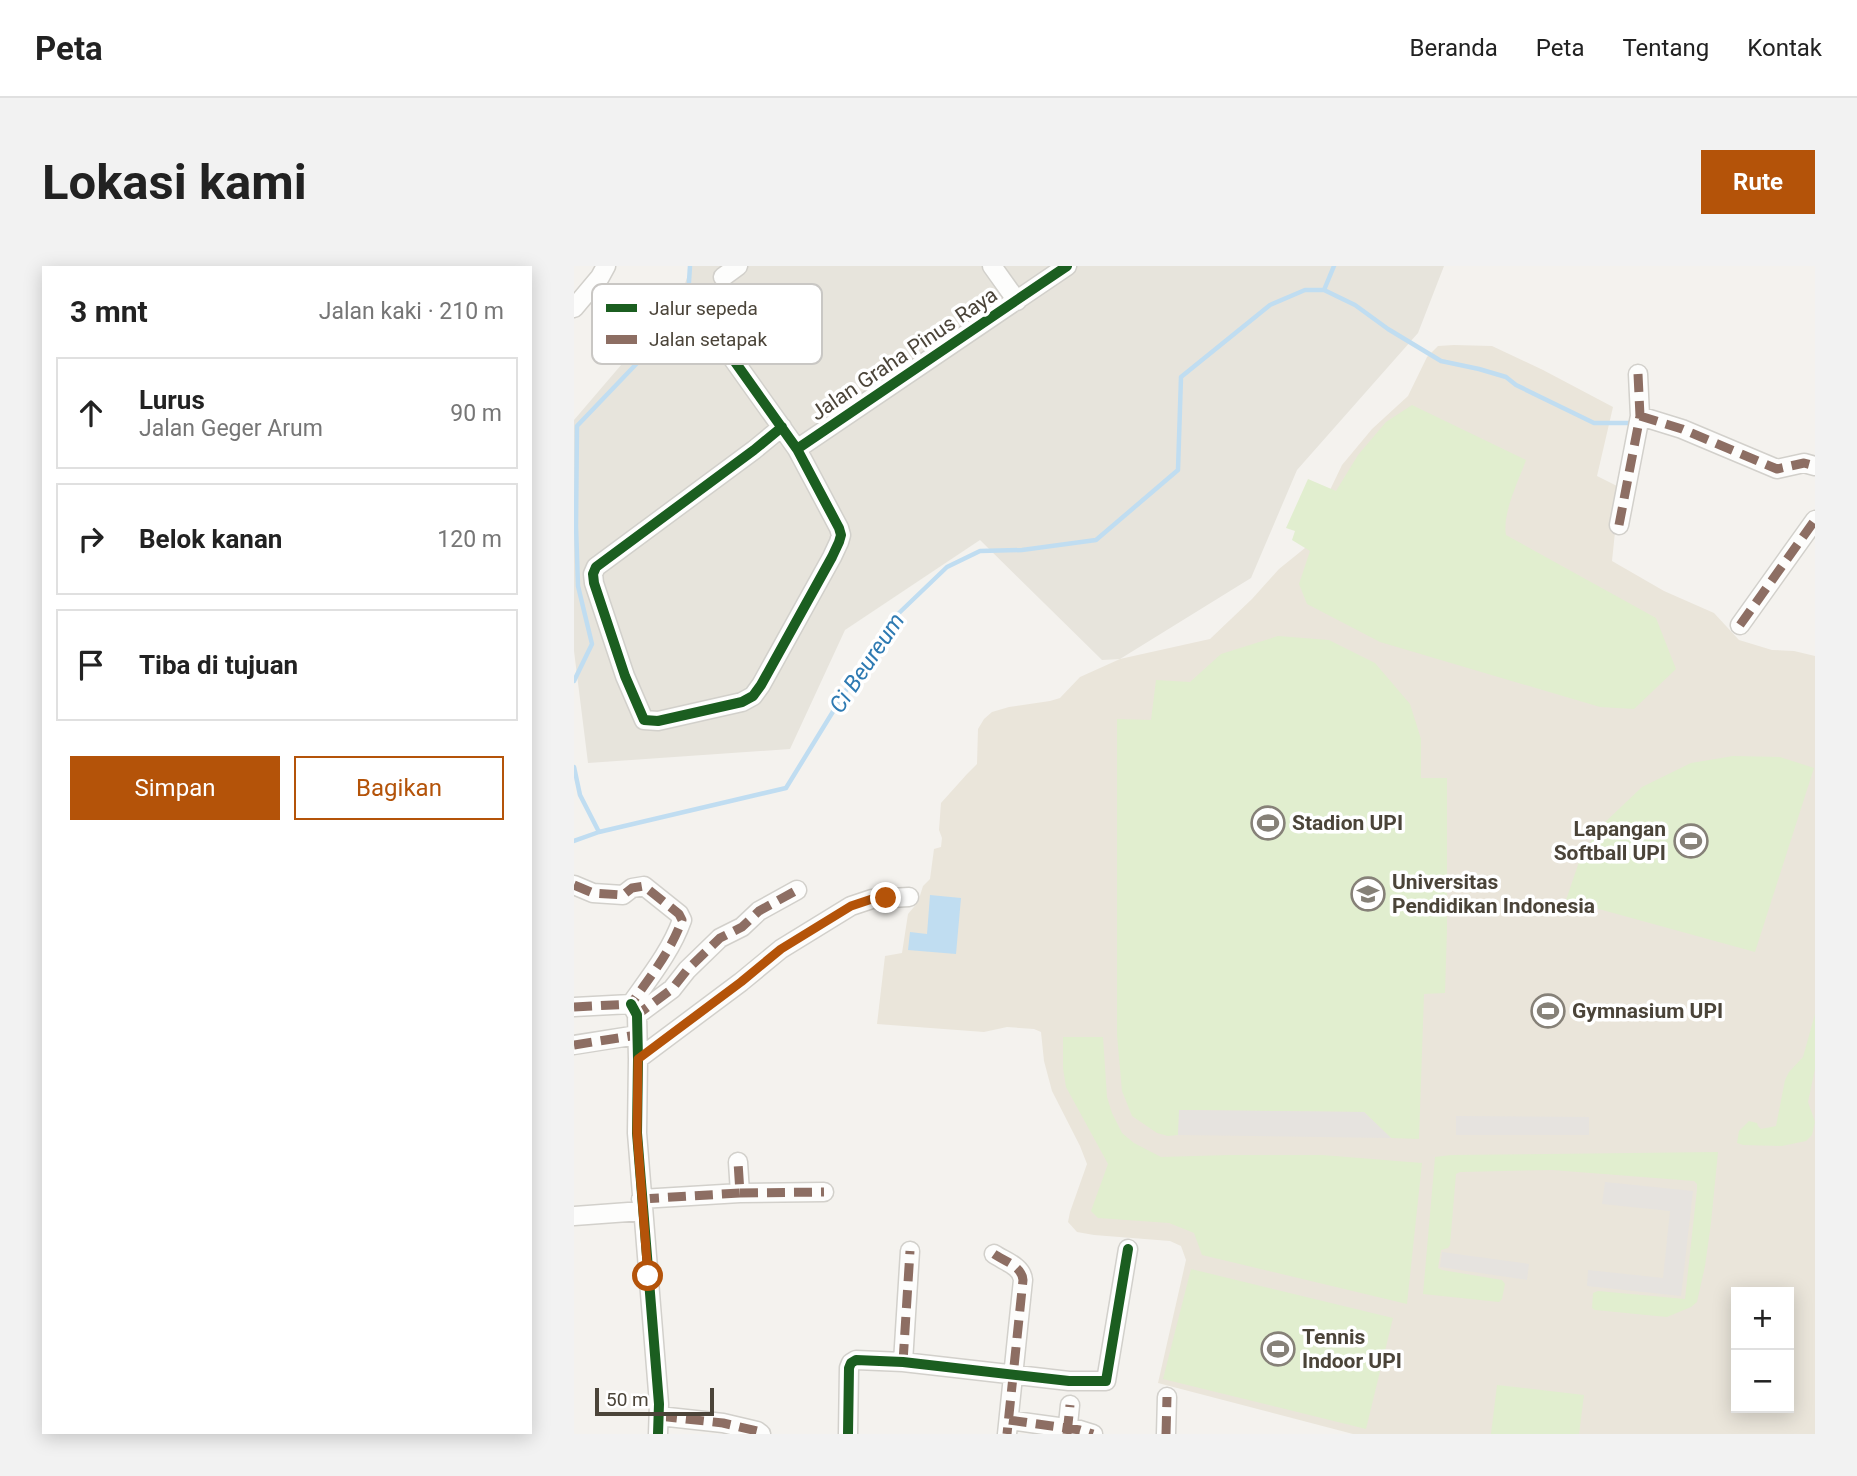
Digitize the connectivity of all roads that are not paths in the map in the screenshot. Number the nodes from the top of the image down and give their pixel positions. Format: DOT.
graph roads {
  1 [pos="606,266"];
  2 [pos="738,266"];
  3 [pos="992,266"];
  4 [pos="1067,266"];
  5 [pos="723,277"];
  6 [pos="594,284"];
  7 [pos="592,287"];
  8 [pos="1017,301"];
  9 [pos="574,308"];
  10 [pos="737,364"];
  11 [pos="1638,374"];
  12 [pos="1640,416"];
  13 [pos="782,427"];
  14 [pos="797,449"];
  15 [pos="1815,467"];
  16 [pos="1815,520"];
  17 [pos="1619,525"];
  18 [pos="1740,625"];
  19 [pos="574,885"];
  20 [pos="797,890"];
  21 [pos="909,897"];
  22 [pos="574,1007"];
  23 [pos="634,1010"];
  24 [pos="637,1035"];
  25 [pos="574,1045"];
  26 [pos="638,1059"];
  27 [pos="738,1162"];
  28 [pos="824,1192"];
  29 [pos="740,1193"];
  30 [pos="641,1205"];
  31 [pos="574,1216"];
  32 [pos="1128,1249"];
  33 [pos="910,1251"];
  34 [pos="994,1254"];
  35 [pos="903,1362"];
  36 [pos="1014,1375"];
  37 [pos="1167,1397"];
  38 [pos="1070,1405"];
  39 [pos="658,1425"];
  40 [pos="1008,1427"];
  41 [pos="1067,1431"];
  42 [pos="761,1434"];
  43 [pos="848,1434"];
  44 [pos="1093,1434"];
  45 [pos="1166,1434"];
  1 -- 6 [label="street"];
  2 -- 5 [label="street"];
  3 -- 8 [label="street, Jalan Graha Pinus Raya"];
  4 -- 8 [label="street, Jalan Graha Pinus Raya"];
  7 -- 9 [label="street"];
  8 -- 14 [label="street, Jalan Graha Pinus Raya"];
  10 -- 13 [label="street"];
  11 -- 12 [label="street"];
  12 -- 15 [label="street"];
  12 -- 17 [label="street"];
  13 -- 14 [label="street"];
  13 -- 14 [label="street"];
  16 -- 18 [label="street"];
  19 -- 23 [label="street"];
  20 -- 23 [label="street"];
  21 -- 26 [label="street"];
  22 -- 23 [label="street"];
  23 -- 24 [label="street"];
  24 -- 25 [label="street"];
  24 -- 26 [label="street"];
  26 -- 30 [label="street"];
  27 -- 29 [label="street"];
  28 -- 29 [label="street"];
  29 -- 30 [label="street"];
  30 -- 31 [label="street"];
  30 -- 39 [label="street"];
  32 -- 36 [label="street"];
  33 -- 35 [label="street"];
  34 -- 36 [label="street"];
  35 -- 36 [label="street"];
  35 -- 43 [label="street"];
  36 -- 40 [label="street"];
  37 -- 45 [label="street"];
  38 -- 41 [label="street"];
  39 -- 42 [label="street"];
  40 -- 41 [label="street"];
  41 -- 44 [label="street"];
}
